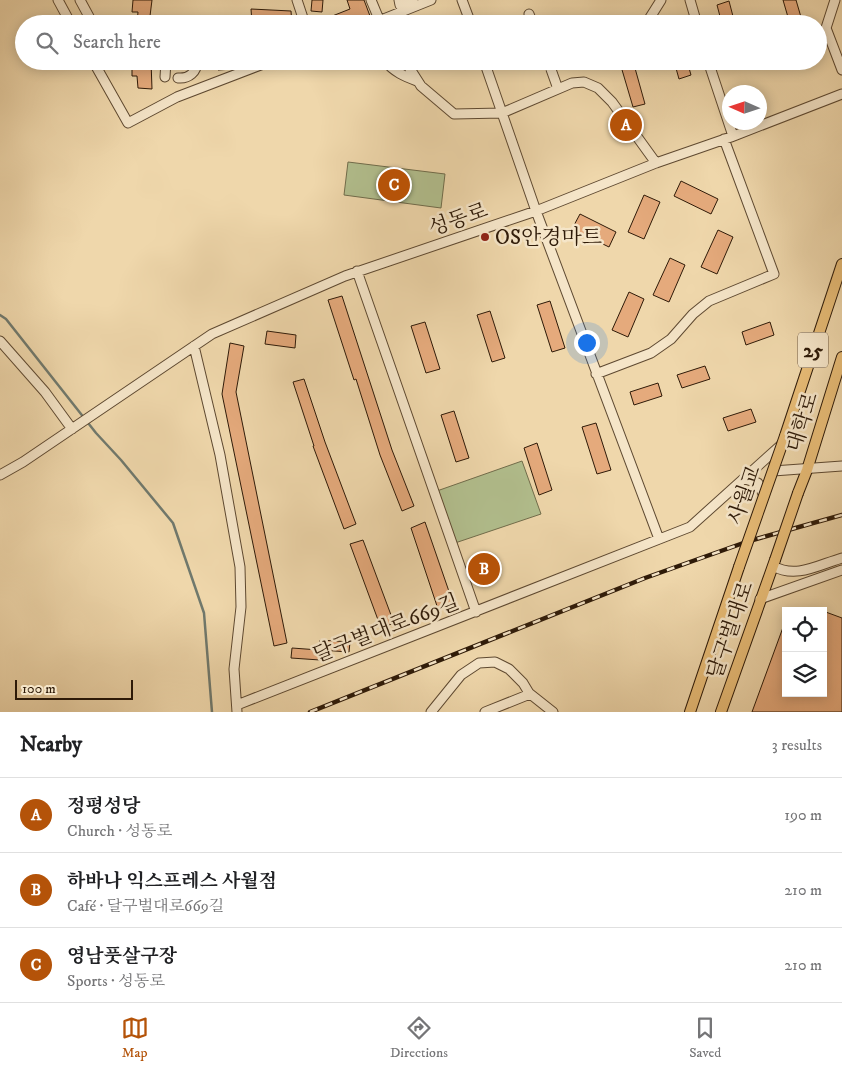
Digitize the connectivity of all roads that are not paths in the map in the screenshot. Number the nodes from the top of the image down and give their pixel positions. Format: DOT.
graph roads {
  1 [pos="58,0"];
  2 [pos="80,0"];
  3 [pos="297,0"];
  4 [pos="371,0"];
  5 [pos="399,0"];
  6 [pos="413,0"];
  7 [pos="431,0"];
  8 [pos="462,0"];
  9 [pos="662,0"];
  10 [pos="690,0"];
  11 [pos="835,0"];
  12 [pos="66,15"];
  13 [pos="88,15"];
  14 [pos="302,15"];
  15 [pos="375,15"];
  16 [pos="396,15"];
  17 [pos="468,15"];
  18 [pos="652,15"];
  19 [pos="694,15"];
  20 [pos="827,25"];
  21 [pos="827,31"];
  22 [pos="101,70"];
  23 [pos="165,70"];
  24 [pos="196,70"];
  25 [pos="248,70"];
  26 [pos="394,70"];
  27 [pos="410,70"];
  28 [pos="487,70"];
  29 [pos="551,70"];
  30 [pos="710,70"];
  31 [pos="842,70"];
  32 [pos="165,77"];
  33 [pos="178,78"];
  34 [pos="417,81"];
  35 [pos="558,89"];
  36 [pos="842,94"];
  37 [pos="502,112"];
  38 [pos="728,138"];
  39 [pos="656,164"];
  40 [pos="536,211"];
  41 [pos="842,264"];
  42 [pos="357,271"];
  43 [pos="0,341"];
  44 [pos="194,346"];
  45 [pos="842,357"];
  46 [pos="596,374"];
  47 [pos="72,429"];
  48 [pos="783,441"];
  49 [pos="842,466"];
  50 [pos="807,470"];
  51 [pos="773,471"];
  52 [pos="0,475"];
  53 [pos="745,479"];
  54 [pos="764,496"];
  55 [pos="658,539"];
  56 [pos="842,558"];
  57 [pos="774,563"];
  58 [pos="740,566"];
  59 [pos="842,570"];
  60 [pos="760,599"];
  61 [pos="476,612"];
  62 [pos="530,694"];
  63 [pos="237,709"];
  64 [pos="431,712"];
  65 [pos="485,712"];
  66 [pos="552,712"];
  67 [pos="690,712"];
  68 [pos="721,712"];
  1 -- 12 [label="street"];
  2 -- 13 [label="street"];
  3 -- 14 [label="street"];
  4 -- 15 [label="street"];
  5 -- 6 [label="street"];
  7 -- 16 [label="street"];
  8 -- 17 [label="street"];
  9 -- 18 [label="street"];
  10 -- 19 [label="street"];
  11 -- 20 [label="street"];
  21 -- 31 [label="street"];
  22 -- 25 [label="street"];
  23 -- 32 [label="street"];
  24 -- 33 [label="street"];
  26 -- 34 [label="street"];
  27 -- 34 [label="street"];
  28 -- 37 [label="street"];
  29 -- 35 [label="street"];
  30 -- 38 [label="street"];
  34 -- 37 [label="street"];
  35 -- 37 [label="street"];
  35 -- 39 [label="street"];
  36 -- 38 [label="street, 성동로"];
  37 -- 40 [label="street"];
  38 -- 39 [label="street, 성동로"];
  38 -- 46 [label="street"];
  39 -- 40 [label="street, 성동로"];
  40 -- 42 [label="street, 성동로"];
  40 -- 46 [label="street"];
  41 -- 48 [label="main road, 대학로 / 25"];
  42 -- 44 [label="street, 성동로"];
  42 -- 61 [label="street"];
  43 -- 47 [label="street"];
  44 -- 47 [label="street, 성동로"];
  44 -- 63 [label="street"];
  45 -- 50 [label="main road, 대학로 / 25"];
  46 -- 55 [label="street"];
  47 -- 52 [label="street"];
  48 -- 51 [label="main road, 사월교, bridge"];
  48 -- 53 [label="street, 달구벌대로669길"];
  49 -- 50 [label="street"];
  50 -- 51 [label="street"];
  50 -- 57 [label="main road, 25, bridge"];
  51 -- 54 [label="main road, 사월교, bridge"];
  53 -- 54 [label="street"];
  53 -- 55 [label="street, 달구벌대로669길"];
  54 -- 58 [label="main road, 사월교, bridge"];
  55 -- 61 [label="street, 달구벌대로669길"];
  56 -- 57 [label="street"];
  57 -- 60 [label="main road, 달구벌대로 / 25"];
  58 -- 67 [label="main road, 달구벌대로"];
  59 -- 60 [label="street"];
  60 -- 68 [label="main road, 달구벌대로 / 25"];
  61 -- 63 [label="street, 달구벌대로669길"];
  62 -- 64 [label="street"];
  62 -- 65 [label="street"];
  62 -- 66 [label="street"];
}
